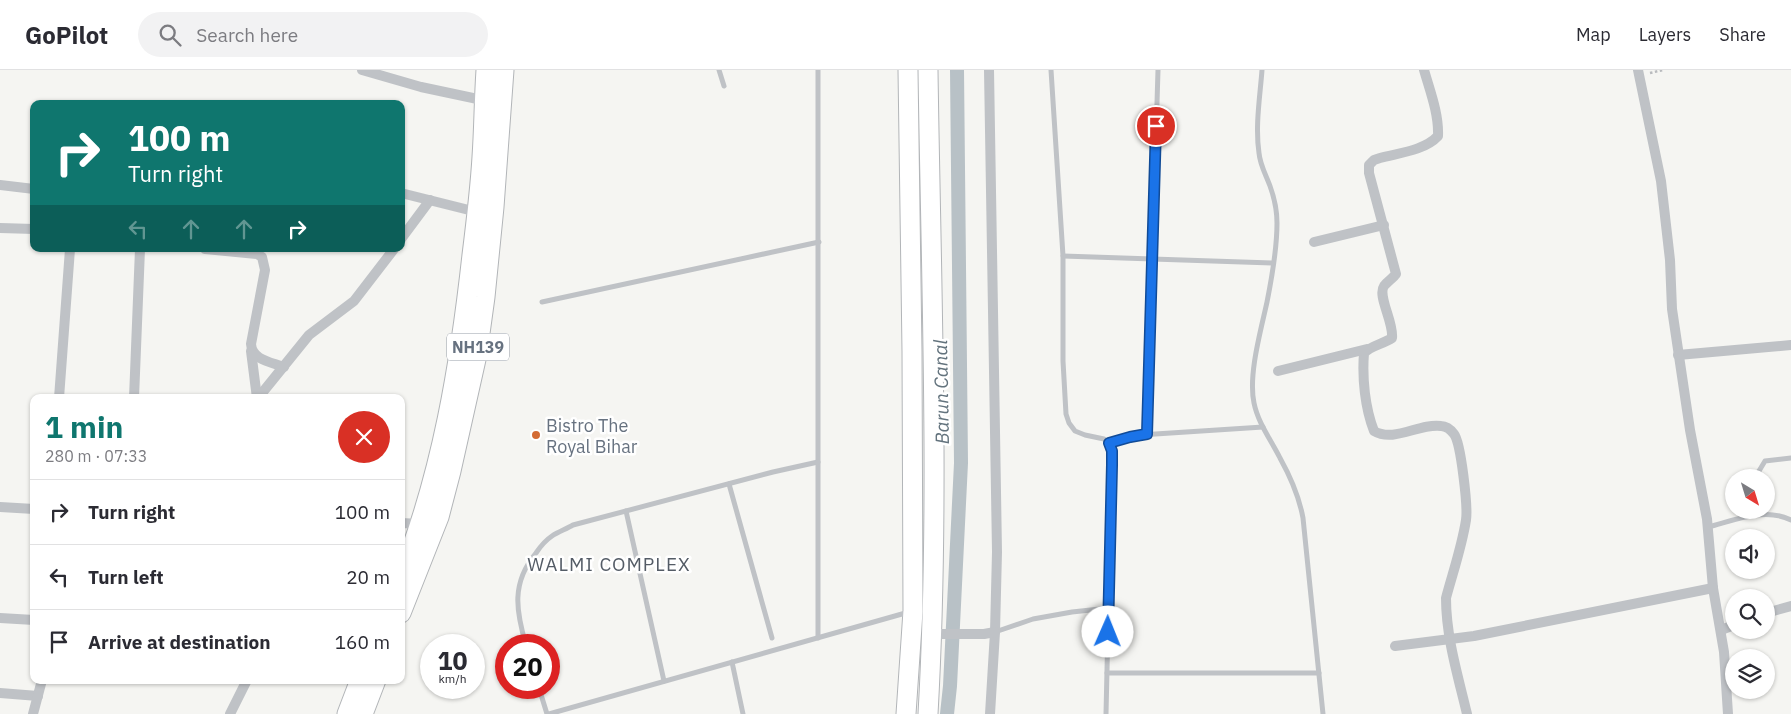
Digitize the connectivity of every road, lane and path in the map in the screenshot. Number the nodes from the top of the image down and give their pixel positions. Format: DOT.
graph roads {
  1 [pos="362,70"];
  2 [pos="486,70"];
  3 [pos="504,70"];
  4 [pos="719,70"];
  5 [pos="818,70"];
  6 [pos="908,70"];
  7 [pos="928,70"];
  8 [pos="989,70"];
  9 [pos="1051,70"];
  10 [pos="1158,70"];
  11 [pos="1262,70"];
  12 [pos="1424,70"];
  13 [pos="1638,70"];
  14 [pos="724,86"];
  15 [pos="484,100"];
  16 [pos="503,105"];
  17 [pos="0,186"];
  18 [pos="30,189"];
  19 [pos="405,195"];
  20 [pos="430,200"];
  21 [pos="477,212"];
  22 [pos="1384,225"];
  23 [pos="0,228"];
  24 [pos="30,229"];
  25 [pos="405,234"];
  26 [pos="819,242"];
  27 [pos="1314,242"];
  28 [pos="70,252"];
  29 [pos="140,252"];
  30 [pos="236,252"];
  31 [pos="392,252"];
  32 [pos="1063,256"];
  33 [pos="1152,258"];
  34 [pos="1273,263"];
  35 [pos="542,302"];
  36 [pos="1791,345"];
  37 [pos="1367,349"];
  38 [pos="251,351"];
  39 [pos="1678,355"];
  40 [pos="284,366"];
  41 [pos="1278,371"];
  42 [pos="59,394"];
  43 [pos="134,394"];
  44 [pos="256,394"];
  45 [pos="260,394"];
  46 [pos="1263,427"];
  47 [pos="1147,434"];
  48 [pos="1109,443"];
  49 [pos="1791,458"];
  50 [pos="818,462"];
  51 [pos="1760,469"];
  52 [pos="729,484"];
  53 [pos="0,507"];
  54 [pos="30,509"];
  55 [pos="626,511"];
  56 [pos="1775,514"];
  57 [pos="1737,519"];
  58 [pos="1791,520"];
  59 [pos="405,523"];
  60 [pos="421,524"];
  61 [pos="1708,527"];
  62 [pos="405,566"];
  63 [pos="1713,588"];
  64 [pos="405,603"];
  65 [pos="1791,606"];
  66 [pos="1109,608"];
  67 [pos="1775,610"];
  68 [pos="913,611"];
  69 [pos="0,618"];
  70 [pos="30,620"];
  71 [pos="1725,628"];
  72 [pos="1721,630"];
  73 [pos="996,632"];
  74 [pos="939,633"];
  75 [pos="523,634"];
  76 [pos="772,638"];
  77 [pos="818,638"];
  78 [pos="1450,639"];
  79 [pos="1396,646"];
  80 [pos="732,662"];
  81 [pos="1107,673"];
  82 [pos="1319,673"];
  83 [pos="664,681"];
  84 [pos="41,684"];
  85 [pos="245,684"];
  86 [pos="358,684"];
  87 [pos="374,684"];
  88 [pos="0,693"];
  89 [pos="38,696"];
  90 [pos="543,699"];
  91 [pos="33,714"];
  92 [pos="230,714"];
  93 [pos="347,714"];
  94 [pos="363,714"];
  95 [pos="548,714"];
  96 [pos="743,714"];
  97 [pos="906,714"];
  98 [pos="928,714"];
  99 [pos="990,714"];
  100 [pos="1106,714"];
  101 [pos="1323,714"];
  102 [pos="1467,714"];
  103 [pos="1728,714"];
  1 -- 15 [label="street"];
  2 -- 15 [label="highway, NH139"];
  3 -- 16 [label="highway, NH139"];
  4 -- 14 [label="lane"];
  5 -- 26 [label="lane"];
  6 -- 68 [label="highway"];
  7 -- 74 [label="highway"];
  8 -- 73 [label="street"];
  9 -- 32 [label="lane"];
  10 -- 33 [label="lane"];
  11 -- 34 [label="lane"];
  12 -- 22 [label="street"];
  13 -- 39 [label="street"];
  15 -- 16 [label="street"];
  15 -- 21 [label="highway, NH139"];
  16 -- 64 [label="highway, NH139"];
  17 -- 18 [label="street"];
  19 -- 20 [label="street"];
  20 -- 21 [label="street"];
  20 -- 25 [label="street"];
  21 -- 60 [label="highway, NH139"];
  22 -- 27 [label="street"];
  22 -- 37 [label="street"];
  23 -- 24 [label="street"];
  26 -- 35 [label="lane"];
  26 -- 50 [label="lane"];
  28 -- 42 [label="street"];
  29 -- 43 [label="street"];
  30 -- 38 [label="street"];
  31 -- 40 [label="street"];
  32 -- 33 [label="lane"];
  32 -- 48 [label="lane"];
  33 -- 34 [label="lane"];
  33 -- 47 [label="lane"];
  34 -- 46 [label="lane"];
  36 -- 39 [label="street"];
  37 -- 41 [label="street"];
  37 -- 78 [label="street"];
  38 -- 40 [label="street"];
  38 -- 44 [label="street"];
  39 -- 61 [label="street"];
  40 -- 45 [label="street"];
  46 -- 47 [label="lane"];
  46 -- 82 [label="lane"];
  47 -- 48 [label="lane"];
  48 -- 66 [label="lane"];
  49 -- 51 [label="lane"];
  50 -- 52 [label="lane"];
  50 -- 77 [label="lane"];
  52 -- 55 [label="lane"];
  52 -- 76 [label="lane"];
  53 -- 54 [label="street"];
  55 -- 75 [label="lane"];
  55 -- 83 [label="lane"];
  56 -- 58 [label="lane"];
  57 -- 61 [label="lane"];
  59 -- 60 [label="street"];
  60 -- 62 [label="highway, NH139"];
  61 -- 63 [label="street"];
  63 -- 72 [label="street"];
  63 -- 78 [label="street"];
  65 -- 67 [label="street"];
  66 -- 73 [label="lane"];
  66 -- 81 [label="lane"];
  68 -- 77 [label="lane"];
  68 -- 97 [label="highway"];
  69 -- 70 [label="street"];
  71 -- 72 [label="street"];
  72 -- 103 [label="street"];
  73 -- 74 [label="street"];
  73 -- 99 [label="street"];
  74 -- 98 [label="highway"];
  77 -- 80 [label="lane"];
  78 -- 79 [label="street"];
  78 -- 102 [label="street"];
  80 -- 83 [label="lane"];
  80 -- 96 [label="lane"];
  81 -- 82 [label="lane"];
  81 -- 100 [label="lane"];
  82 -- 101 [label="lane"];
  83 -- 95 [label="lane"];
  84 -- 89 [label="street"];
  85 -- 92 [label="street"];
  86 -- 93 [label="highway"];
  87 -- 94 [label="highway"];
  88 -- 89 [label="street"];
  89 -- 91 [label="street"];
  90 -- 95 [label="lane"];
}
